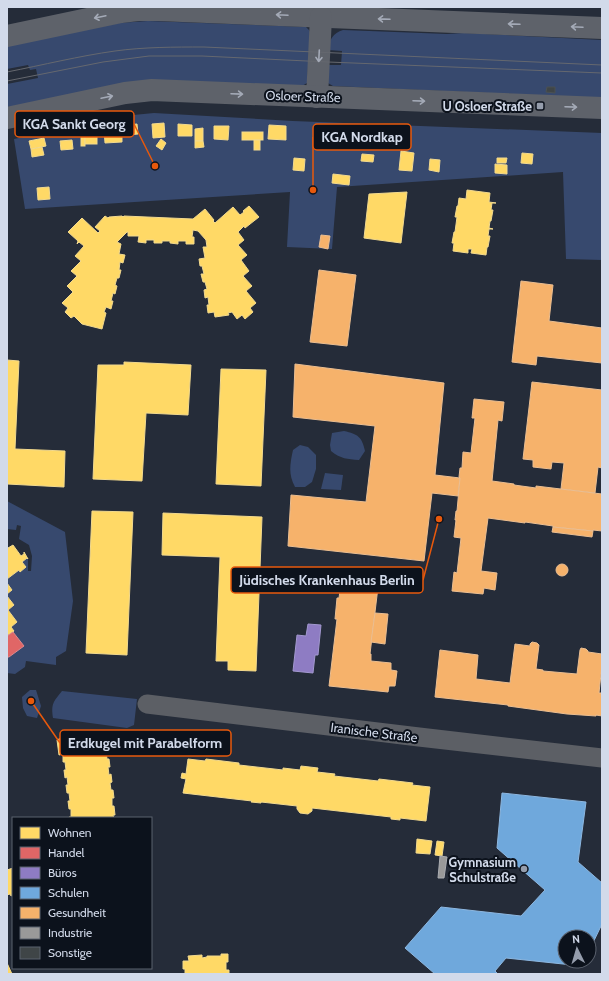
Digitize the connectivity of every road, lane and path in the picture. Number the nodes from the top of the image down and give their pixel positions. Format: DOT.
graph roads {
  1 [pos="321,17"];
  2 [pos="602,28"];
  3 [pos="7,36"];
  4 [pos="317,97"];
  5 [pos="602,108"];
  6 [pos="7,118"];
  7 [pos="147,704"];
  8 [pos="602,758"];
  2 -- 1 [label="main road, one-way"];
  1 -- 3 [label="main road, one-way"];
  1 -- 4 [label="main road, one-way"];
  4 -- 5 [label="main road, Osloer Straße, one-way"];
  6 -- 4 [label="main road, Osloer Straße, one-way"];
  7 -- 8 [label="street, Iranische Straße"];
}
